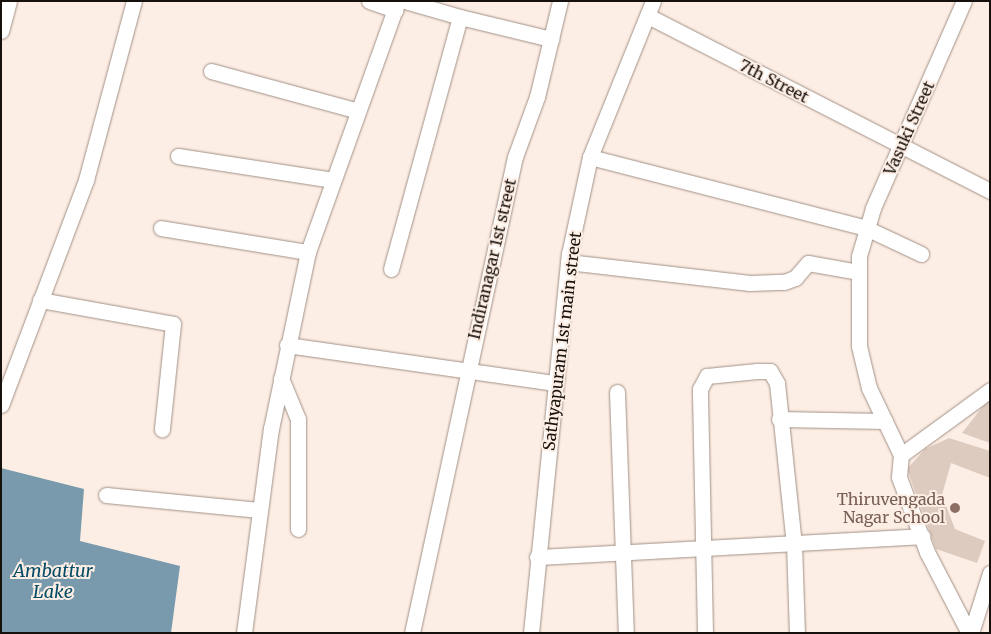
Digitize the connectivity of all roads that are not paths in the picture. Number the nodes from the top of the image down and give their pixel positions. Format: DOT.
graph roads {
  1 [pos="9,1"];
  2 [pos="134,1"];
  3 [pos="369,1"];
  4 [pos="560,1"];
  5 [pos="653,1"];
  6 [pos="964,1"];
  7 [pos="399,4"];
  8 [pos="648,16"];
  9 [pos="460,17"];
  10 [pos="1,31"];
  11 [pos="551,39"];
  12 [pos="211,71"];
  13 [pos="358,111"];
  14 [pos="901,146"];
  15 [pos="178,156"];
  16 [pos="590,157"];
  17 [pos="333,180"];
  18 [pos="990,191"];
  19 [pos="161,228"];
  20 [pos="866,228"];
  21 [pos="308,252"];
  22 [pos="921,254"];
  23 [pos="568,262"];
  24 [pos="391,270"];
  25 [pos="859,272"];
  26 [pos="40,300"];
  27 [pos="287,345"];
  28 [pos="467,373"];
  29 [pos="281,378"];
  30 [pos="556,383"];
  31 [pos="990,390"];
  32 [pos="617,392"];
  33 [pos="1,405"];
  34 [pos="779,419"];
  35 [pos="885,421"];
  36 [pos="162,429"];
  37 [pos="901,455"];
  38 [pos="106,495"];
  39 [pos="258,510"];
  40 [pos="298,528"];
  41 [pos="922,536"];
  42 [pos="794,544"];
  43 [pos="706,549"];
  44 [pos="624,553"];
  45 [pos="538,557"];
  46 [pos="990,573"];
  47 [pos="244,633"];
  48 [pos="412,633"];
  49 [pos="530,633"];
  50 [pos="626,633"];
  51 [pos="704,633"];
  52 [pos="797,633"];
  53 [pos="970,633"];
  1 -- 10 [label="street"];
  2 -- 26 [label="street"];
  3 -- 7 [label="street"];
  4 -- 11 [label="street, Indiranagar 1st street"];
  5 -- 8 [label="street, Sathyapuram 1st main street"];
  6 -- 14 [label="street, Vasuki Street"];
  7 -- 9 [label="street"];
  7 -- 13 [label="street"];
  8 -- 14 [label="street, 7th Street"];
  8 -- 16 [label="street, Sathyapuram 1st main street"];
  9 -- 11 [label="street"];
  9 -- 24 [label="street"];
  11 -- 28 [label="street, Indiranagar 1st street"];
  12 -- 13 [label="street"];
  13 -- 17 [label="street"];
  14 -- 18 [label="street, 7th Street"];
  14 -- 20 [label="street, Vasuki Street"];
  15 -- 17 [label="street"];
  16 -- 20 [label="street"];
  16 -- 23 [label="street, Sathyapuram 1st main street"];
  17 -- 21 [label="street"];
  19 -- 21 [label="street"];
  20 -- 22 [label="street"];
  20 -- 25 [label="street, Vasuki Street"];
  21 -- 27 [label="street"];
  23 -- 25 [label="street"];
  23 -- 30 [label="street, Sathyapuram 1st main street"];
  25 -- 35 [label="street, Vasuki Street"];
  26 -- 33 [label="street"];
  26 -- 36 [label="street"];
  27 -- 28 [label="street"];
  27 -- 29 [label="street"];
  28 -- 30 [label="street"];
  28 -- 48 [label="street, Indiranagar 1st street"];
  29 -- 39 [label="street"];
  29 -- 40 [label="street"];
  30 -- 45 [label="street, Sathyapuram 1st main street"];
  31 -- 37 [label="street"];
  32 -- 44 [label="street"];
  34 -- 35 [label="street"];
  34 -- 42 [label="street"];
  34 -- 43 [label="street"];
  35 -- 37 [label="street, Vasuki Street"];
  37 -- 41 [label="street"];
  38 -- 39 [label="street"];
  39 -- 47 [label="street"];
  41 -- 42 [label="street"];
  41 -- 53 [label="street"];
  42 -- 43 [label="street"];
  42 -- 52 [label="street"];
  43 -- 44 [label="street"];
  43 -- 51 [label="street"];
  44 -- 45 [label="street"];
  44 -- 50 [label="street"];
  45 -- 49 [label="street, Sathyapuram 1st main street"];
  46 -- 53 [label="street"];
}
